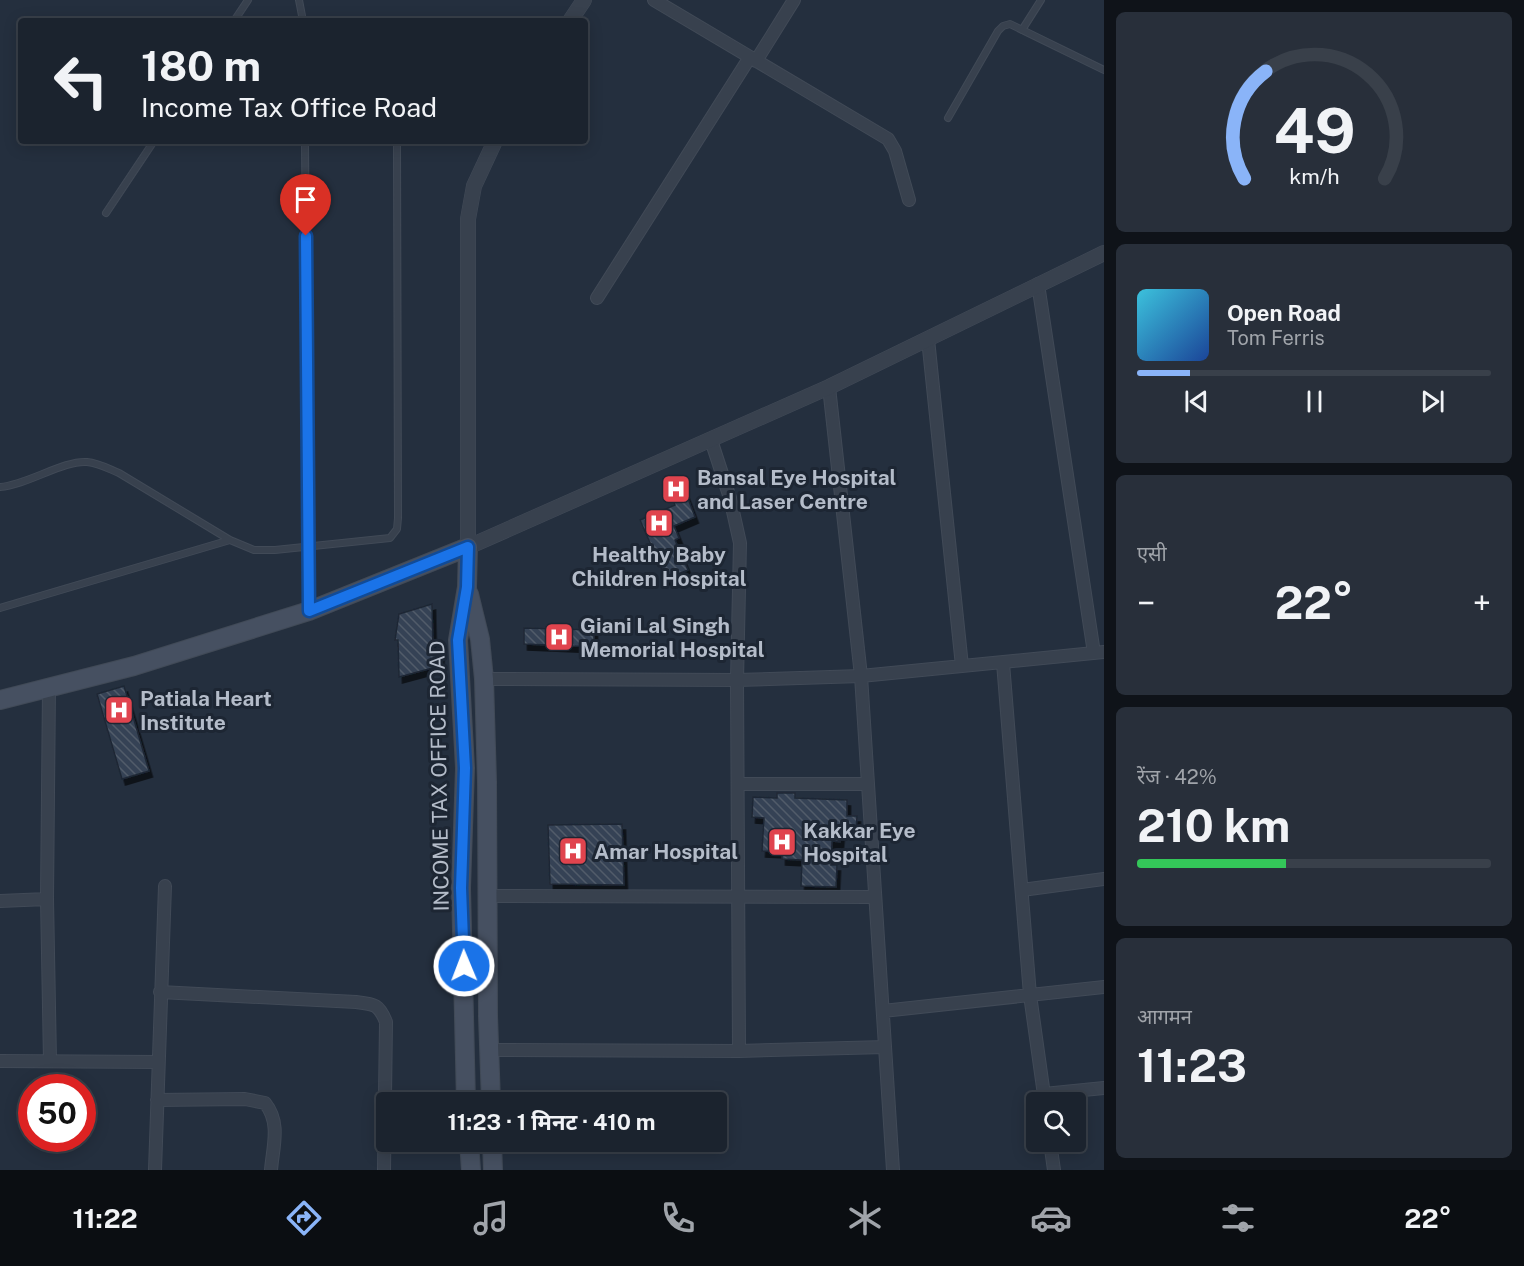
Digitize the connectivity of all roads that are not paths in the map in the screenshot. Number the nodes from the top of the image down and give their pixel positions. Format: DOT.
graph roads {
  1 [pos="248,0"];
  2 [pos="299,0"];
  3 [pos="584,0"];
  4 [pos="654,0"];
  5 [pos="794,0"];
  6 [pos="1041,0"];
  7 [pos="236,18"];
  8 [pos="302,18"];
  9 [pos="572,18"];
  10 [pos="1022,30"];
  11 [pos="753,59"];
  12 [pos="1104,70"];
  13 [pos="948,118"];
  14 [pos="152,144"];
  15 [pos="305,144"];
  16 [pos="397,144"];
  17 [pos="494,144"];
  18 [pos="909,201"];
  19 [pos="106,213"];
  20 [pos="1104,253"];
  21 [pos="1038,284"];
  22 [pos="597,298"];
  23 [pos="928,339"];
  24 [pos="830,387"];
  25 [pos="711,440"];
  26 [pos="0,487"];
  27 [pos="230,540"];
  28 [pos="308,546"];
  29 [pos="468,547"];
  30 [pos="467,587"];
  31 [pos="0,608"];
  32 [pos="309,611"];
  33 [pos="1099,652"];
  34 [pos="1003,663"];
  35 [pos="962,666"];
  36 [pos="861,676"];
  37 [pos="484,679"];
  38 [pos="737,680"];
  39 [pos="49,687"];
  40 [pos="0,700"];
  41 [pos="738,784"];
  42 [pos="868,784"];
  43 [pos="1104,879"];
  44 [pos="165,886"];
  45 [pos="1022,890"];
  46 [pos="488,896"];
  47 [pos="738,897"];
  48 [pos="875,897"];
  49 [pos="47,899"];
  50 [pos="0,901"];
  51 [pos="1104,987"];
  52 [pos="160,992"];
  53 [pos="1030,995"];
  54 [pos="883,1011"];
  55 [pos="885,1047"];
  56 [pos="490,1050"];
  57 [pos="739,1051"];
  58 [pos="0,1061"];
  59 [pos="50,1061"];
  60 [pos="158,1062"];
  61 [pos="1104,1088"];
  62 [pos="466,1092"];
  63 [pos="492,1092"];
  64 [pos="1043,1092"];
  65 [pos="1080,1092"];
  66 [pos="157,1100"];
  67 [pos="470,1152"];
  68 [pos="492,1152"];
  69 [pos="1051,1152"];
  70 [pos="155,1170"];
  71 [pos="271,1170"];
  72 [pos="384,1170"];
  73 [pos="471,1170"];
  74 [pos="493,1170"];
  75 [pos="893,1170"];
  76 [pos="1054,1170"];
  1 -- 7 [label="lane"];
  2 -- 8 [label="lane"];
  3 -- 9 [label="street"];
  4 -- 11 [label="street"];
  5 -- 11 [label="street"];
  6 -- 10 [label="lane"];
  10 -- 12 [label="lane"];
  10 -- 13 [label="lane"];
  11 -- 18 [label="street"];
  11 -- 22 [label="street"];
  14 -- 19 [label="lane"];
  15 -- 28 [label="lane"];
  16 -- 28 [label="lane"];
  17 -- 29 [label="street"];
  20 -- 21 [label="street"];
  21 -- 23 [label="street"];
  21 -- 33 [label="street"];
  23 -- 24 [label="street"];
  23 -- 35 [label="street"];
  24 -- 25 [label="street"];
  24 -- 36 [label="street"];
  25 -- 29 [label="street"];
  25 -- 38 [label="street"];
  26 -- 27 [label="lane"];
  27 -- 28 [label="lane"];
  27 -- 31 [label="lane"];
  28 -- 32 [label="lane"];
  29 -- 30 [label="main road, INCOME TAX OFFICE ROAD"];
  29 -- 32 [label="main road"];
  30 -- 37 [label="main road"];
  30 -- 62 [label="main road, INCOME TAX OFFICE ROAD"];
  32 -- 39 [label="main road"];
  33 -- 34 [label="street"];
  34 -- 35 [label="street"];
  34 -- 45 [label="street"];
  35 -- 36 [label="street"];
  36 -- 38 [label="street"];
  36 -- 42 [label="street"];
  37 -- 38 [label="street"];
  37 -- 46 [label="main road"];
  38 -- 41 [label="street"];
  39 -- 40 [label="main road"];
  39 -- 49 [label="street"];
  41 -- 42 [label="street"];
  41 -- 47 [label="street"];
  42 -- 48 [label="street"];
  43 -- 45 [label="street"];
  44 -- 52 [label="street"];
  45 -- 53 [label="street"];
  46 -- 47 [label="street"];
  46 -- 56 [label="main road"];
  47 -- 48 [label="street"];
  47 -- 57 [label="street"];
  48 -- 54 [label="street"];
  49 -- 50 [label="street"];
  49 -- 59 [label="street"];
  51 -- 53 [label="street"];
  52 -- 60 [label="street"];
  52 -- 72 [label="street"];
  53 -- 54 [label="street"];
  53 -- 64 [label="street"];
  54 -- 55 [label="street"];
  55 -- 57 [label="street"];
  55 -- 75 [label="street"];
  56 -- 57 [label="street"];
  56 -- 63 [label="main road"];
  58 -- 59 [label="street"];
  59 -- 60 [label="street"];
  60 -- 66 [label="street"];
  61 -- 65 [label="street"];
  66 -- 70 [label="street"];
  66 -- 71 [label="street"];
  67 -- 73 [label="main road"];
  68 -- 74 [label="main road"];
  69 -- 76 [label="street"];
}
